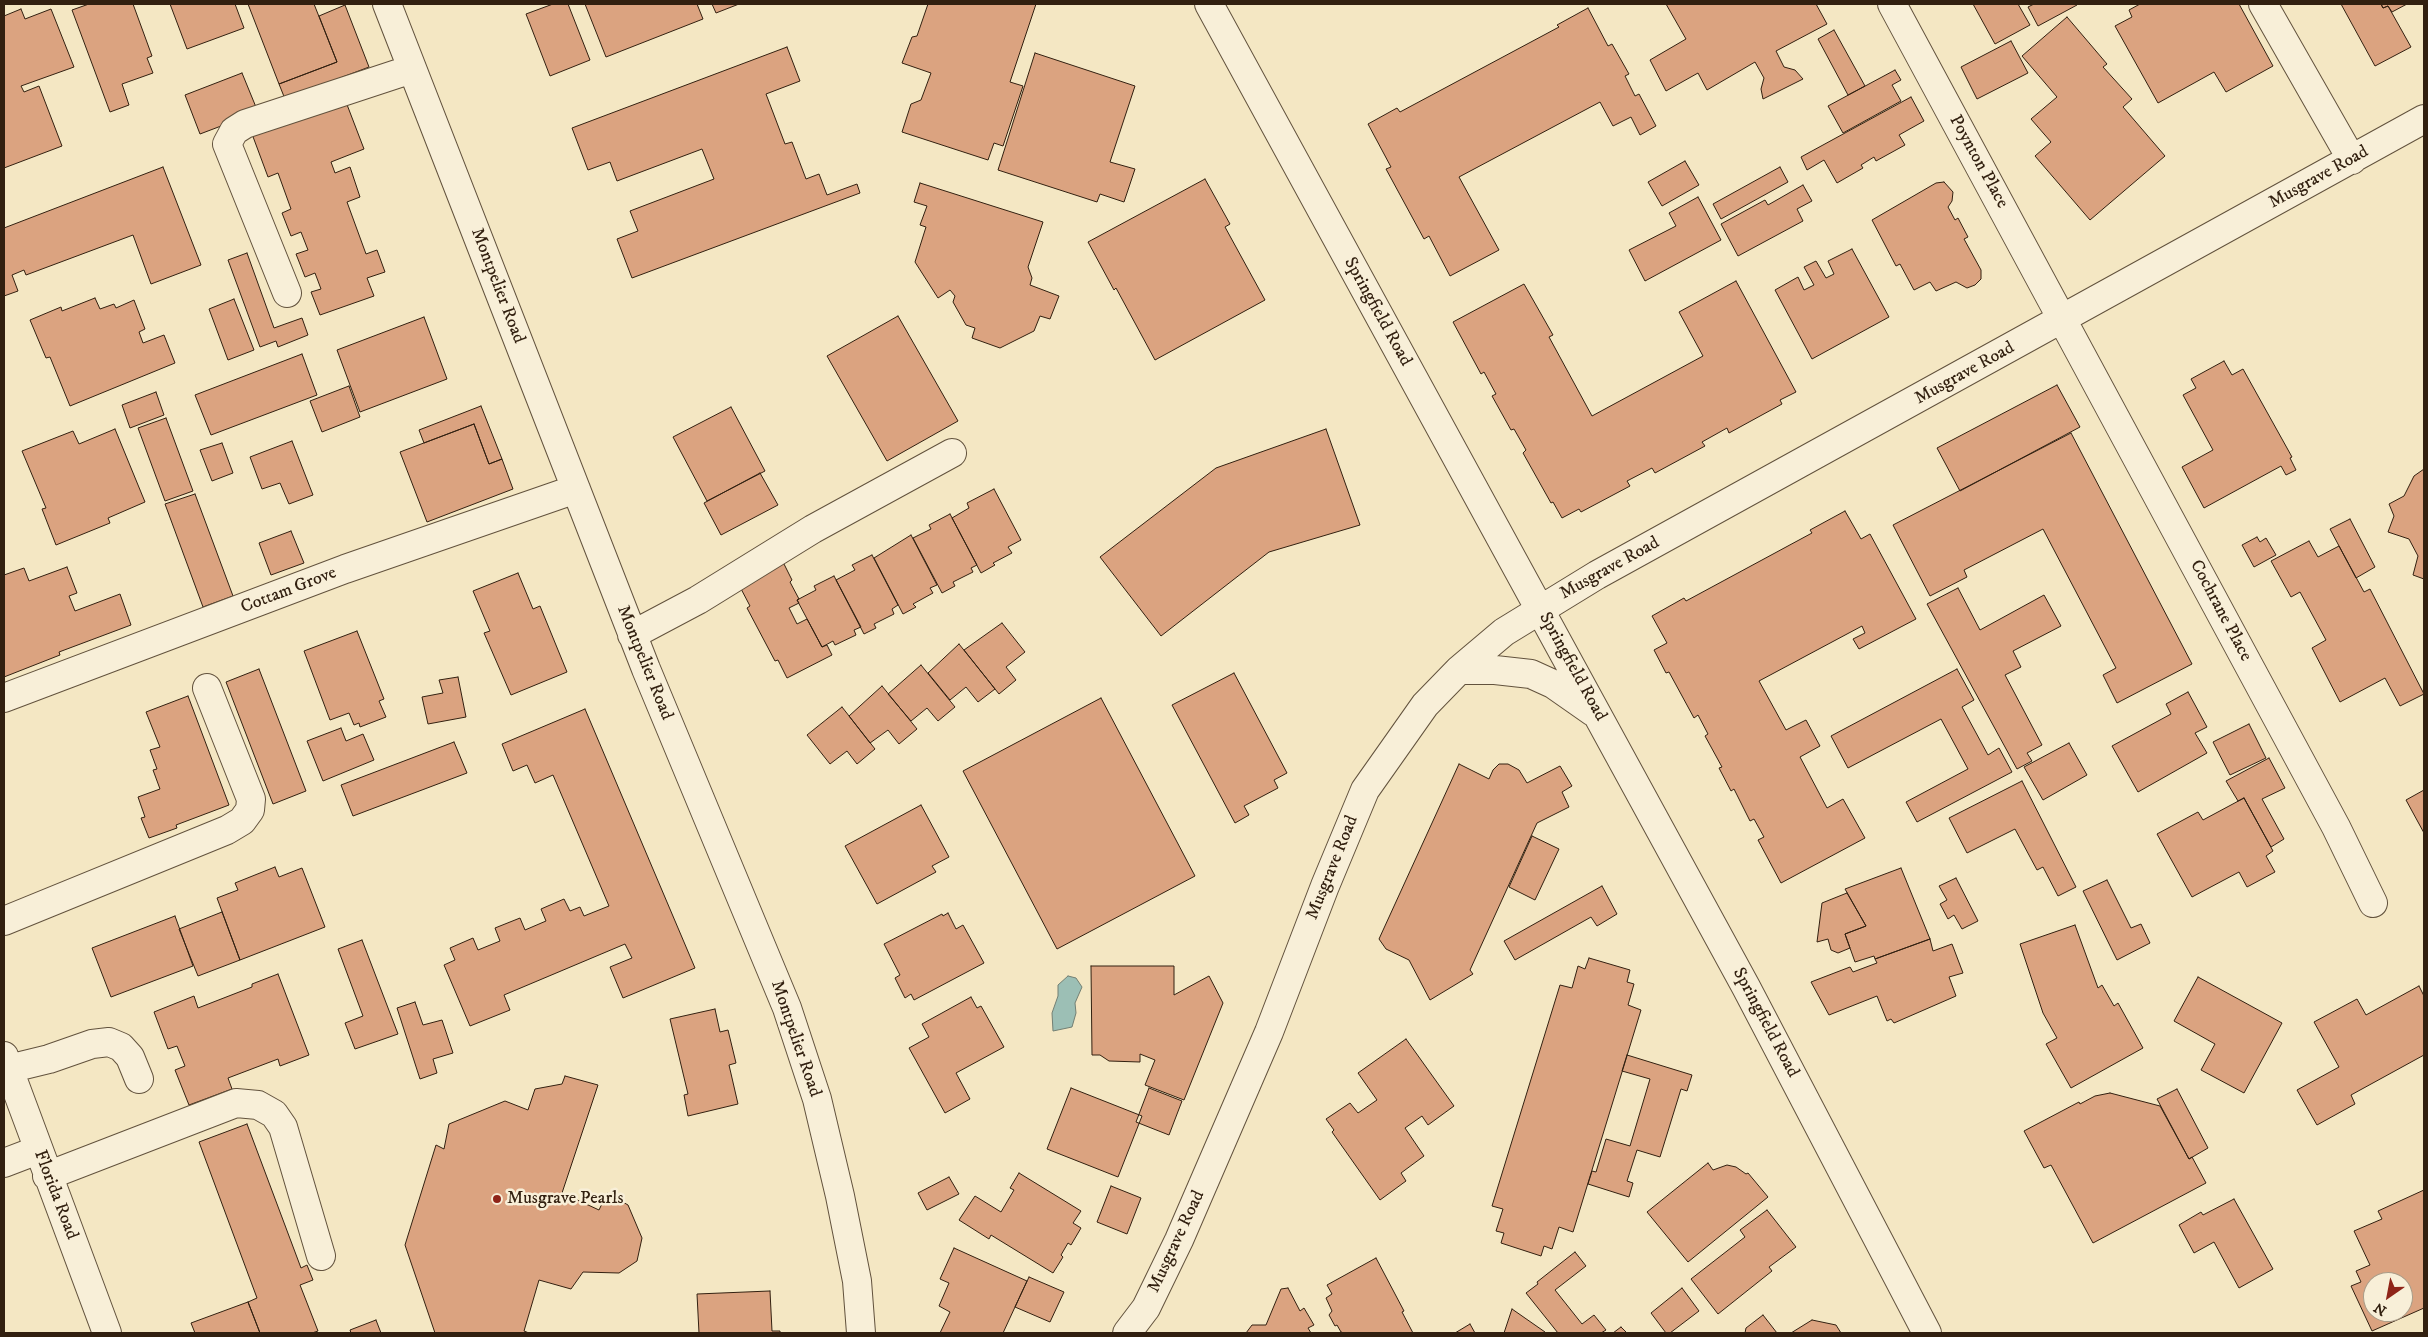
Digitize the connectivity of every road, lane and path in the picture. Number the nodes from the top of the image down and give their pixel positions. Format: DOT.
graph roads {
  1 [pos="387,4"];
  2 [pos="1209,4"];
  3 [pos="1892,4"];
  4 [pos="2263,4"];
  5 [pos="412,69"];
  6 [pos="2424,119"];
  7 [pos="2352,160"];
  8 [pos="287,293"];
  9 [pos="2064,320"];
  10 [pos="952,453"];
  11 [pos="576,489"];
  12 [pos="1539,609"];
  13 [pos="632,635"];
  14 [pos="1459,670"];
  15 [pos="208,688"];
  16 [pos="4,698"];
  17 [pos="1600,718"];
  18 [pos="2373,904"];
  19 [pos="4,921"];
  20 [pos="6,1062"];
  21 [pos="139,1079"];
  22 [pos="38,1150"];
  23 [pos="4,1163"];
  24 [pos="48,1176"];
  25 [pos="322,1256"];
  26 [pos="107,1333"];
  27 [pos="861,1333"];
  28 [pos="1127,1333"];
  29 [pos="1927,1333"];
  1 -- 5 [label="street, Montpelier Road"];
  2 -- 12 [label="street, Springfield Road"];
  3 -- 9 [label="street, Poynton Place"];
  4 -- 7 [label="street"];
  5 -- 8 [label="street"];
  5 -- 11 [label="street, Montpelier Road"];
  6 -- 7 [label="street, Musgrave Road"];
  7 -- 9 [label="street, Musgrave Road"];
  9 -- 12 [label="street, Musgrave Road"];
  9 -- 18 [label="street, Cochrane Place"];
  10 -- 13 [label="street"];
  11 -- 13 [label="street, Montpelier Road"];
  11 -- 16 [label="street, Cottam Grove"];
  12 -- 14 [label="street, Musgrave Road"];
  12 -- 17 [label="street, Springfield Road"];
  13 -- 27 [label="street, Montpelier Road"];
  14 -- 17 [label="street"];
  14 -- 28 [label="street, Musgrave Road"];
  15 -- 19 [label="street"];
  17 -- 29 [label="street, Springfield Road"];
  20 -- 21 [label="street"];
  20 -- 22 [label="street, Florida Road"];
  22 -- 23 [label="street"];
  22 -- 24 [label="street, Florida Road"];
  24 -- 25 [label="street"];
  24 -- 26 [label="street, Florida Road"];
}
